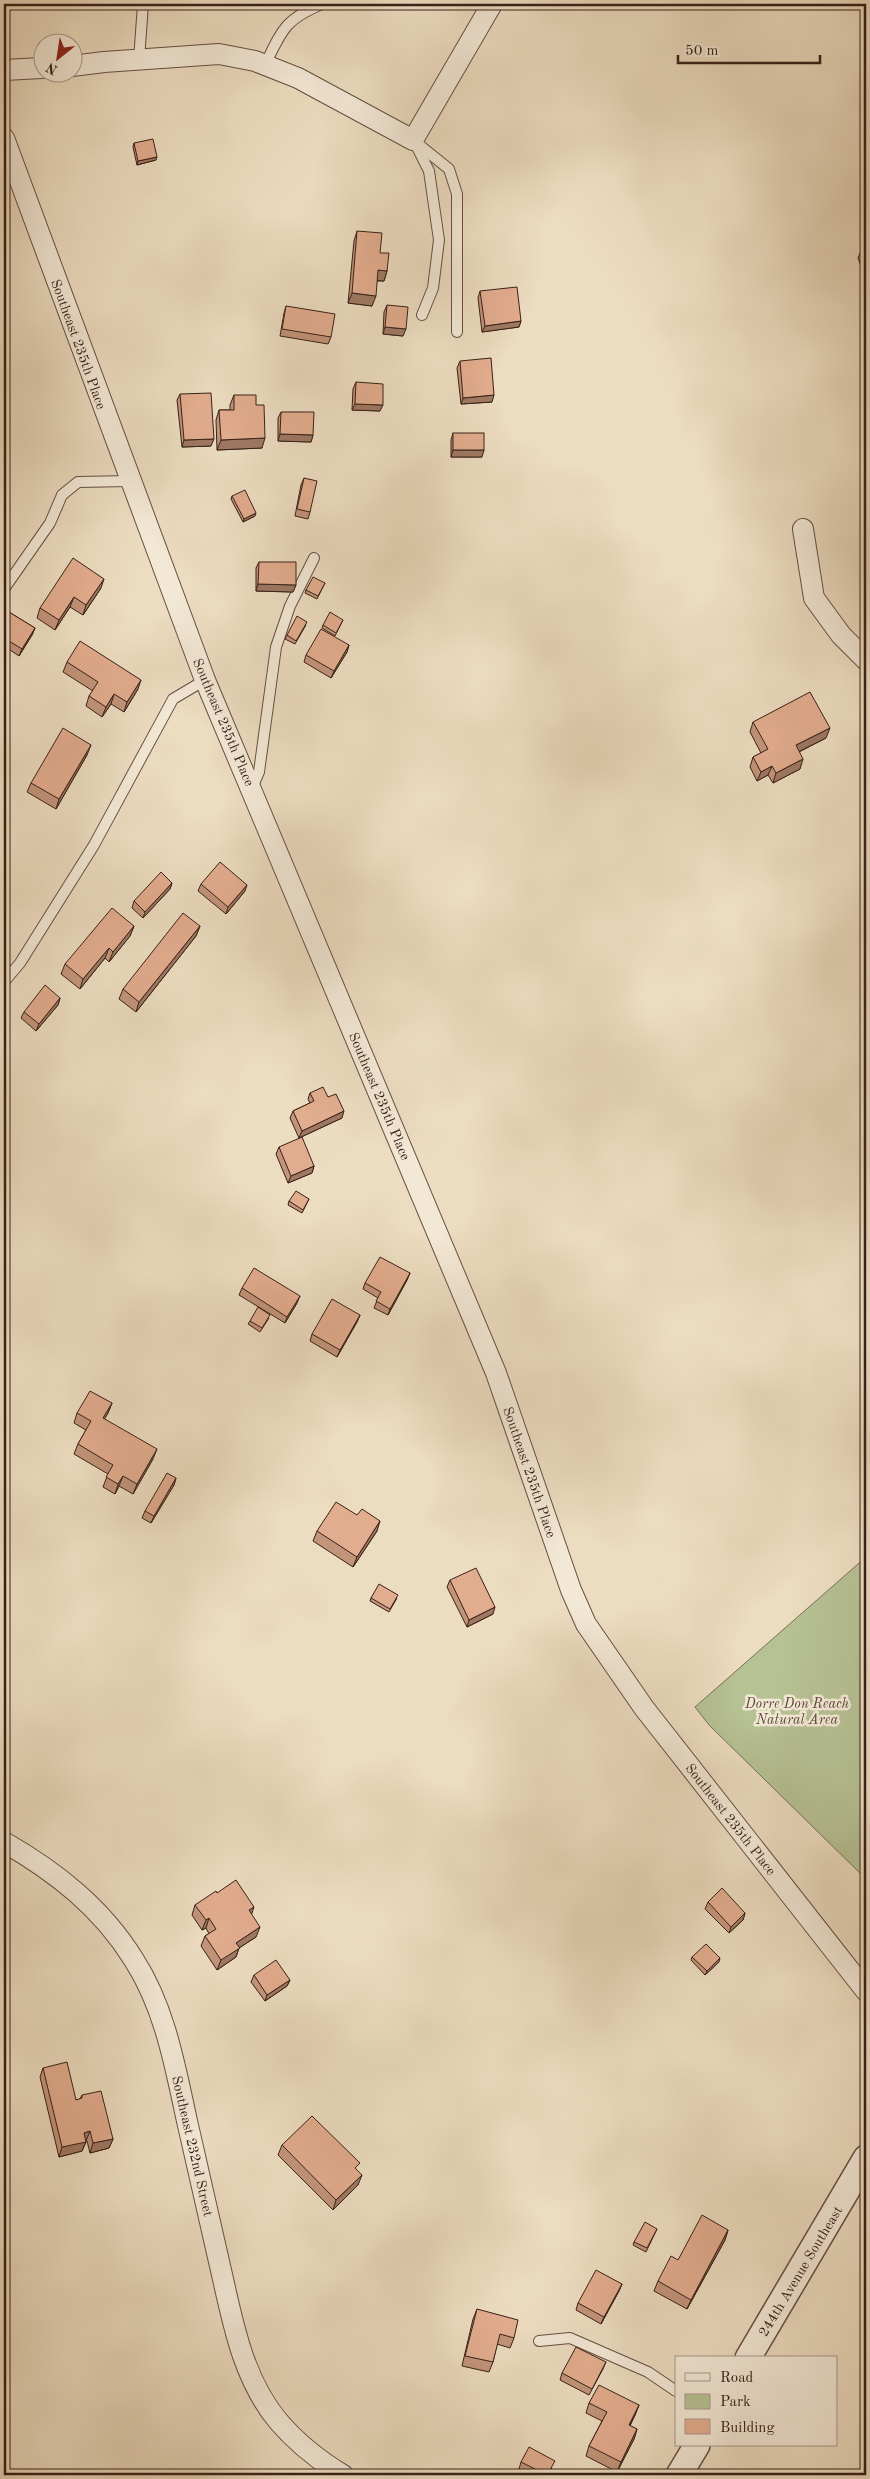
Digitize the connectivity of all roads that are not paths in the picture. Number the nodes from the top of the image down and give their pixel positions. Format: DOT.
graph roads {
  1 [pos="144,4"];
  2 [pos="322,4"];
  3 [pos="492,4"];
  4 [pos="139,60"];
  5 [pos="82,65"];
  6 [pos="265,65"];
  7 [pos="32,69"];
  8 [pos="4,70"];
  9 [pos="4,138"];
  10 [pos="413,140"];
  11 [pos="422,315"];
  12 [pos="457,332"];
  13 [pos="130,482"];
  14 [pos="803,529"];
  15 [pos="314,558"];
  16 [pos="4,589"];
  17 [pos="866,660"];
  18 [pos="205,680"];
  19 [pos="251,789"];
  20 [pos="4,982"];
  21 [pos="4,1842"];
  22 [pos="866,1991"];
  23 [pos="866,2158"];
  24 [pos="539,2341"];
  25 [pos="749,2356"];
  26 [pos="675,2390"];
  27 [pos="696,2446"];
  28 [pos="343,2475"];
  29 [pos="679,2475"];
  1 -- 4 [label="lane"];
  2 -- 6 [label="lane"];
  3 -- 10 [label="street"];
  4 -- 5 [label="street"];
  4 -- 6 [label="street"];
  6 -- 10 [label="street"];
  7 -- 8 [label="street"];
  9 -- 13 [label="street, Southeast 235th Place"];
  10 -- 11 [label="lane"];
  10 -- 12 [label="lane"];
  13 -- 16 [label="lane"];
  13 -- 18 [label="street, Southeast 235th Place"];
  14 -- 17 [label="street"];
  15 -- 19 [label="lane"];
  18 -- 19 [label="street, Southeast 235th Place"];
  18 -- 20 [label="lane"];
  19 -- 22 [label="street, Southeast 235th Place"];
  21 -- 28 [label="street, Southeast 232nd Street"];
  23 -- 25 [label="street, 244th Avenue Southeast"];
  24 -- 26 [label="lane"];
  27 -- 29 [label="street"];
}
